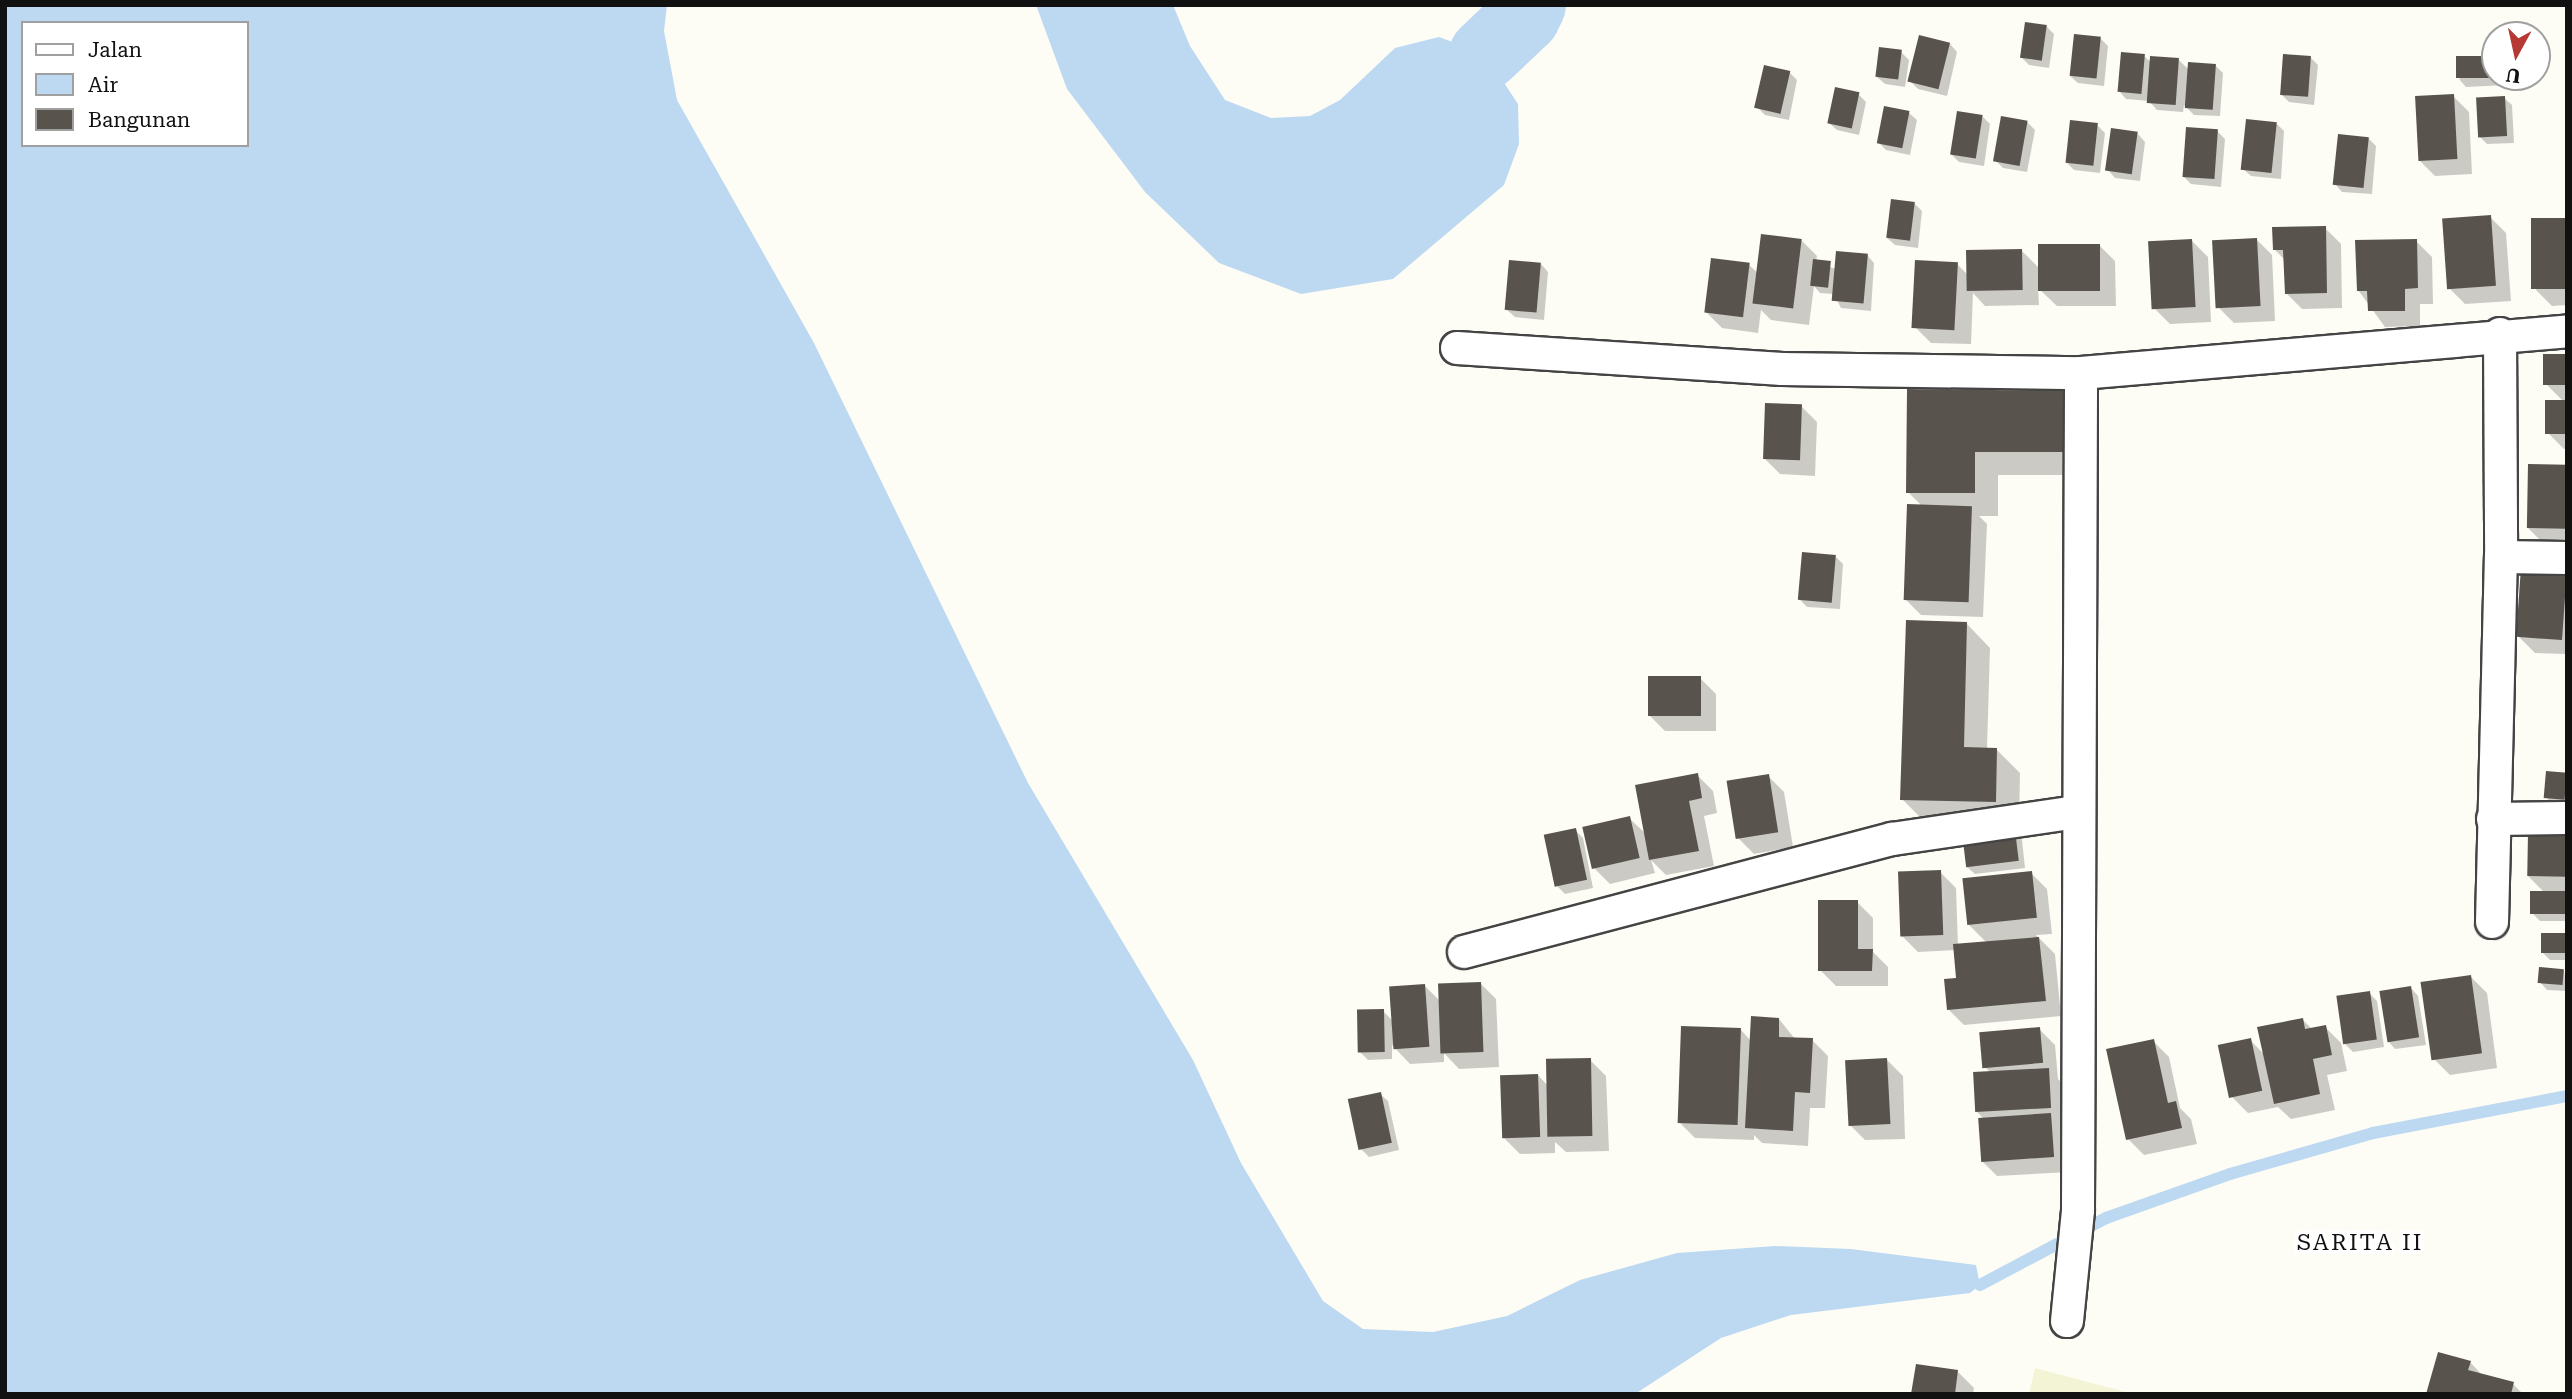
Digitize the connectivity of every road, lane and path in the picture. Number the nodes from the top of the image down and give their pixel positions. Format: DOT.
graph roads {
  1 [pos="2567,331"];
  2 [pos="2500,334"];
  3 [pos="1457,348"];
  4 [pos="2081,373"];
  5 [pos="2501,557"];
  6 [pos="2567,558"];
  7 [pos="2077,812"];
  8 [pos="2567,818"];
  9 [pos="2493,820"];
  10 [pos="2492,922"];
  11 [pos="1464,952"];
  12 [pos="2067,1321"];
  1 -- 2 [label="street"];
  2 -- 4 [label="street"];
  2 -- 5 [label="street"];
  3 -- 4 [label="street"];
  4 -- 7 [label="street"];
  5 -- 6 [label="street"];
  5 -- 9 [label="street"];
  7 -- 11 [label="street"];
  7 -- 12 [label="street"];
  8 -- 9 [label="street"];
  9 -- 10 [label="street"];
}
